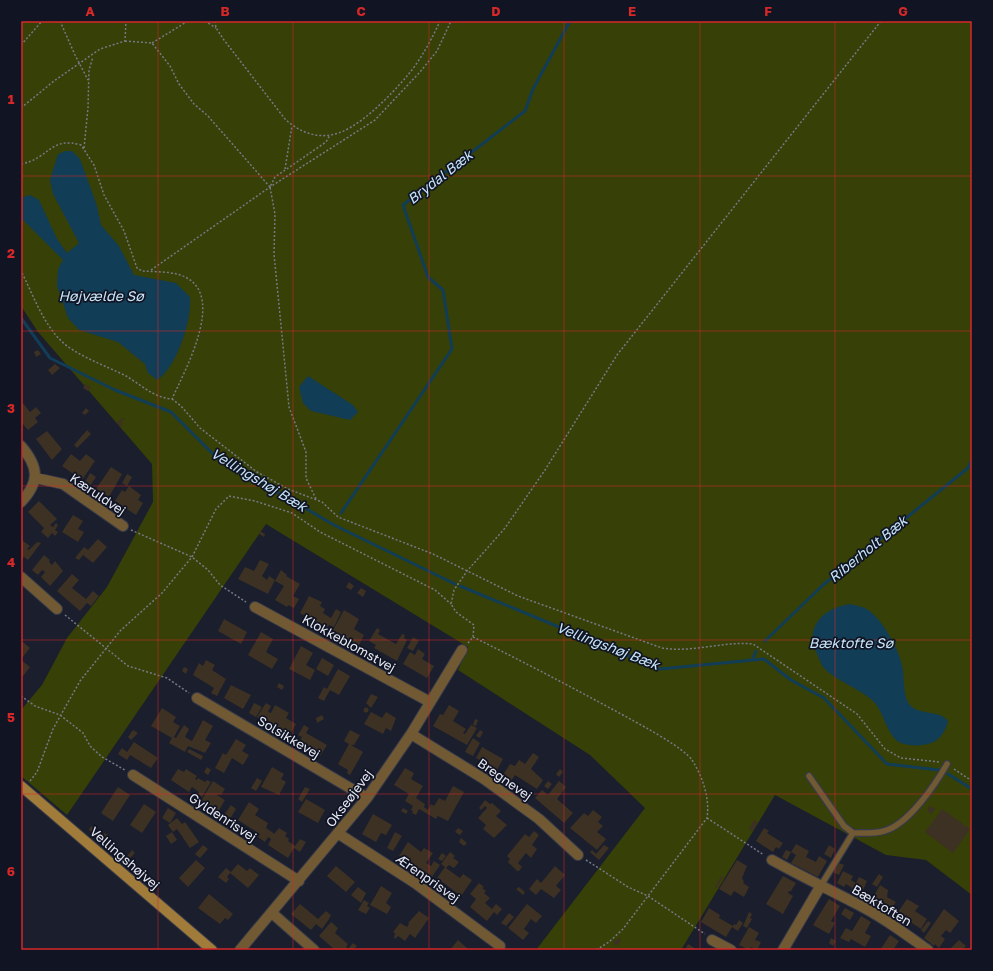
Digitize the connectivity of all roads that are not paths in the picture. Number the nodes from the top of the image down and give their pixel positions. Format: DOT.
graph roads {
  1 [pos="21,446"];
  2 [pos="36,478"];
  3 [pos="21,502"];
  4 [pos="123,526"];
  5 [pos="21,577"];
  6 [pos="255,607"];
  7 [pos="57,609"];
  8 [pos="462,650"];
  9 [pos="197,698"];
  10 [pos="430,702"];
  11 [pos="410,734"];
  12 [pos="947,764"];
  13 [pos="133,775"];
  14 [pos="809,776"];
  15 [pos="22,787"];
  16 [pos="367,798"];
  17 [pos="853,833"];
  18 [pos="339,834"];
  19 [pos="578,855"];
  20 [pos="772,860"];
  21 [pos="300,881"];
  22 [pos="820,887"];
  23 [pos="272,913"];
  24 [pos="712,940"];
  25 [pos="500,946"];
  26 [pos="212,950"];
  27 [pos="240,950"];
  28 [pos="314,950"];
  29 [pos="732,950"];
  30 [pos="783,950"];
  31 [pos="928,950"];
  1 -- 2 [label="street"];
  2 -- 3 [label="street"];
  2 -- 4 [label="street, Kæruldvej"];
  5 -- 7 [label="street"];
  6 -- 10 [label="street, Klokkeblomstvej"];
  8 -- 10 [label="street, Okseøjevej"];
  9 -- 16 [label="street, Solsikkevej"];
  10 -- 11 [label="street, Okseøjevej"];
  11 -- 16 [label="street, Okseøjevej"];
  11 -- 19 [label="street, Bregnevej"];
  12 -- 17 [label="lane"];
  13 -- 21 [label="street, Gyldenrisvej"];
  14 -- 17 [label="lane"];
  15 -- 26 [label="street, Vellingshøjvej"];
  16 -- 18 [label="street, Okseøjevej"];
  17 -- 22 [label="lane"];
  18 -- 21 [label="street, Okseøjevej"];
  18 -- 25 [label="street, Ærenprisvej"];
  20 -- 22 [label="street, Bæktoften"];
  21 -- 23 [label="street, Okseøjevej"];
  22 -- 30 [label="street"];
  22 -- 31 [label="street, Bæktoften"];
  23 -- 27 [label="street, Okseøjevej"];
  23 -- 28 [label="street"];
  24 -- 29 [label="street"];
}
